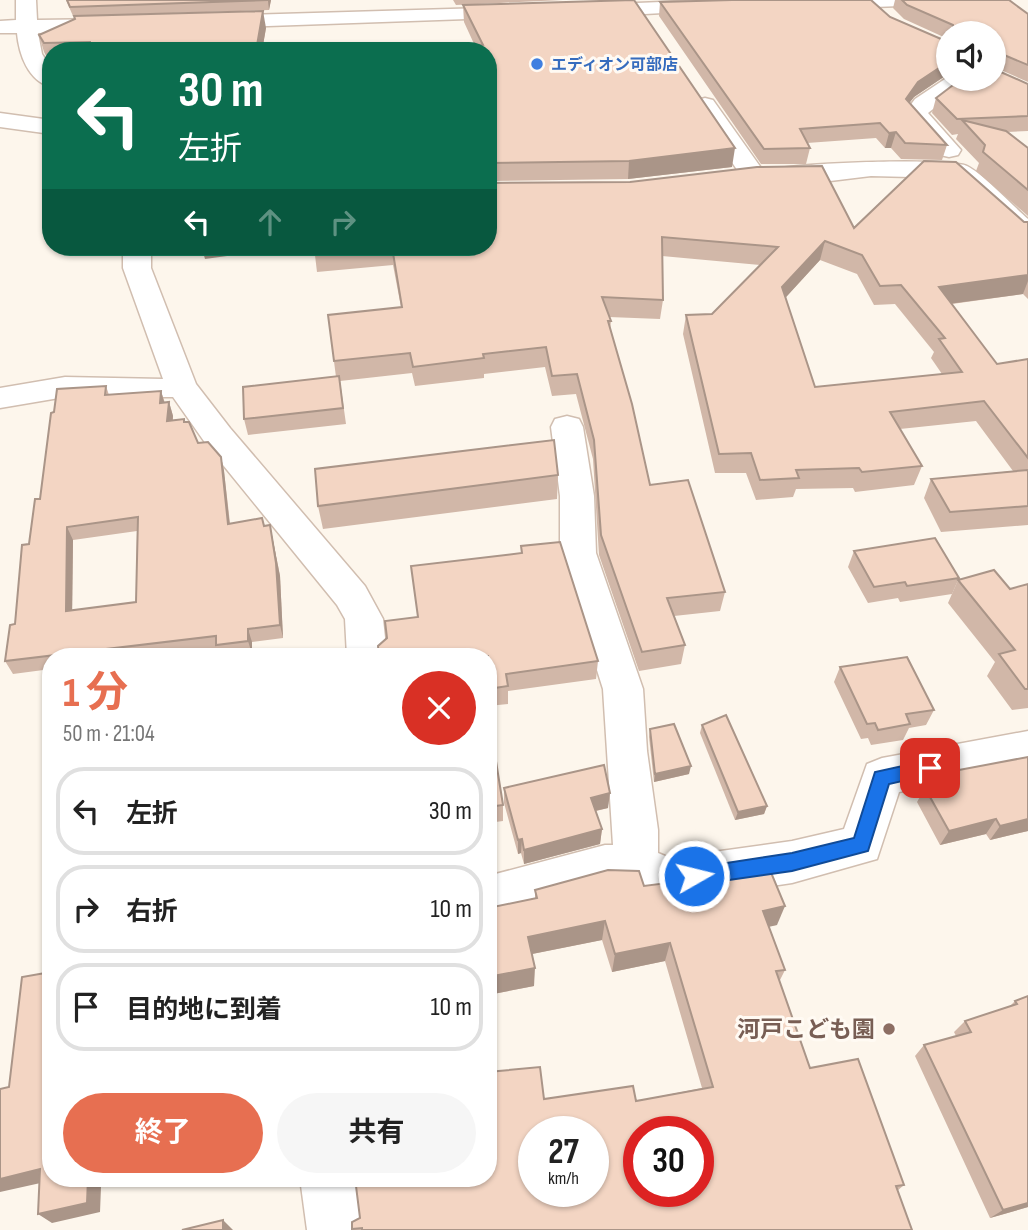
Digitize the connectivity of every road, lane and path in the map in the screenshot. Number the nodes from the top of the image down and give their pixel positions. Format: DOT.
graph roads {
  1 [pos="26,0"];
  2 [pos="901,0"];
  3 [pos="869,1"];
  4 [pos="793,4"];
  5 [pos="637,5"];
  6 [pos="729,6"];
  7 [pos="569,11"];
  8 [pos="541,12"];
  9 [pos="887,18"];
  10 [pos="194,23"];
  11 [pos="138,24"];
  12 [pos="0,27"];
  13 [pos="27,27"];
  14 [pos="654,32"];
  15 [pos="42,71"];
  16 [pos="692,87"];
  17 [pos="945,91"];
  18 [pos="0,120"];
  19 [pos="42,126"];
  20 [pos="958,171"];
  21 [pos="753,175"];
  22 [pos="726,178"];
  23 [pos="1028,233"];
  24 [pos="137,256"];
  25 [pos="181,386"];
  26 [pos="0,398"];
  27 [pos="568,427"];
  28 [pos="366,648"];
  29 [pos="1028,750"];
  30 [pos="635,867"];
  31 [pos="497,896"];
  32 [pos="329,1187"];
  33 [pos="335,1230"];
  1 -- 13 [label="street"];
  2 -- 3 [label="street"];
  3 -- 4 [label="street"];
  3 -- 9 [label="street"];
  5 -- 6 [label="street"];
  5 -- 7 [label="street"];
  5 -- 14 [label="street"];
  8 -- 10 [label="street"];
  11 -- 13 [label="street"];
  12 -- 13 [label="street"];
  13 -- 15 [label="street"];
  16 -- 21 [label="street"];
  17 -- 20 [label="street"];
  18 -- 19 [label="street"];
  20 -- 21 [label="street"];
  20 -- 23 [label="street"];
  21 -- 22 [label="street"];
  24 -- 25 [label="street"];
  25 -- 26 [label="street"];
  25 -- 28 [label="street"];
  27 -- 30 [label="street"];
  29 -- 30 [label="street"];
  30 -- 31 [label="street"];
  32 -- 33 [label="street"];
}
